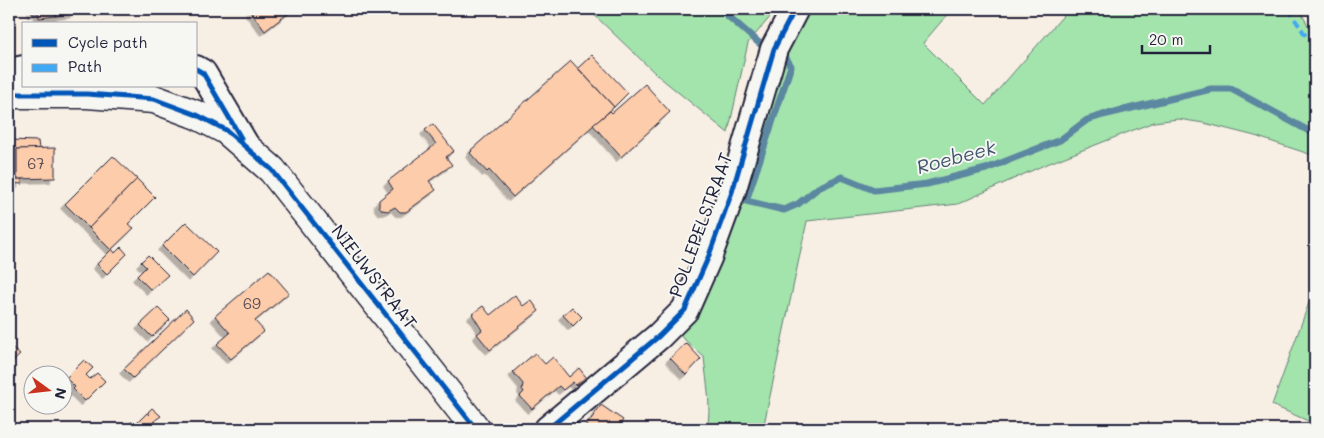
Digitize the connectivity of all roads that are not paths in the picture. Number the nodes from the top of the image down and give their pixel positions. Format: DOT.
graph roads {
  1 [pos="795,9"];
  2 [pos="22,69"];
  3 [pos="198,70"];
  4 [pos="9,72"];
  5 [pos="9,94"];
  6 [pos="246,147"];
  7 [pos="476,429"];
  8 [pos="548,429"];
  1 -- 8 [label="street, POLLEPELSTRAAT"];
  2 -- 4 [label="street"];
  3 -- 6 [label="street, NIEUWSTRAAT"];
  5 -- 6 [label="street, NIEUWSTRAAT"];
  6 -- 7 [label="street, NIEUWSTRAAT"];
}
